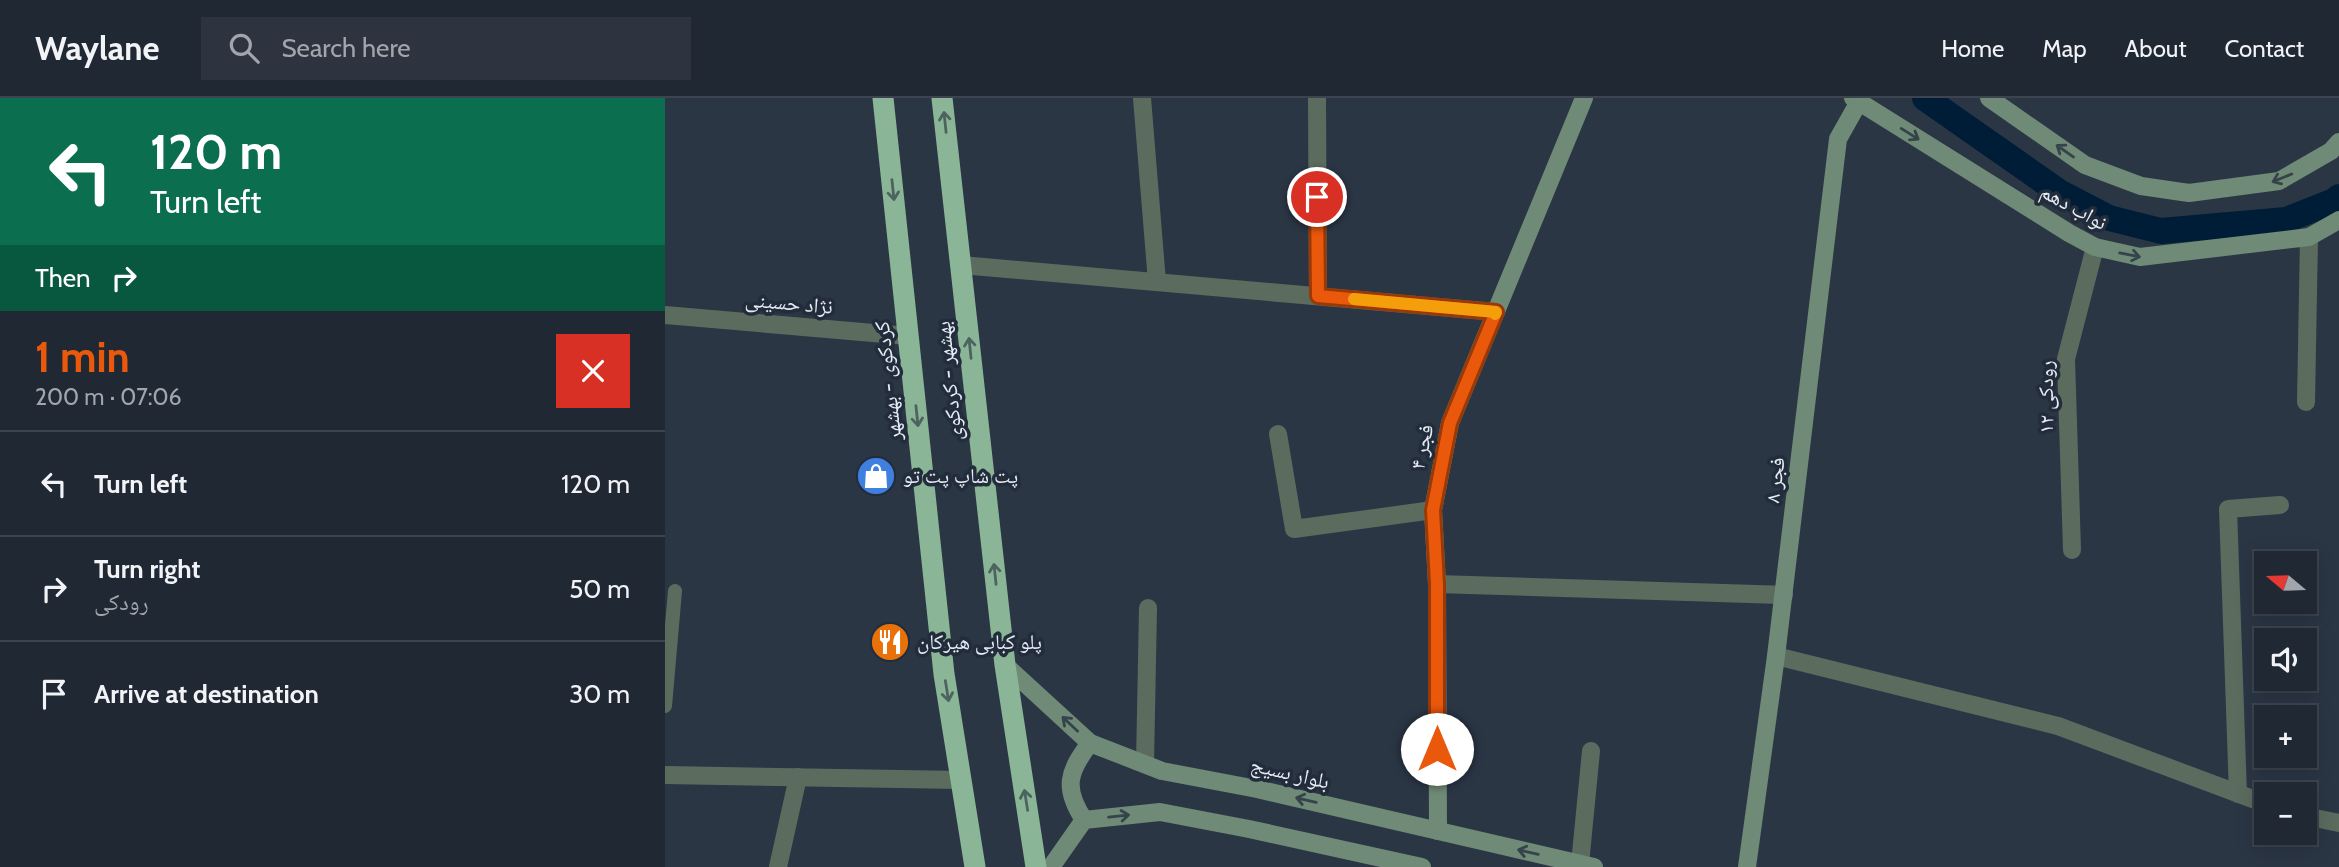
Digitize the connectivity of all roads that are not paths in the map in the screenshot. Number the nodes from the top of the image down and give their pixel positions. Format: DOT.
graph roads {
  1 [pos="883,98"];
  2 [pos="942,98"];
  3 [pos="1142,98"];
  4 [pos="1317,98"];
  5 [pos="1584,98"];
  6 [pos="1989,98"];
  7 [pos="1857,99"];
  8 [pos="2339,142"];
  9 [pos="2339,220"];
  10 [pos="2309,237"];
  11 [pos="2095,247"];
  12 [pos="961,265"];
  13 [pos="1157,282"];
  14 [pos="1318,296"];
  15 [pos="1496,312"];
  16 [pos="665,315"];
  17 [pos="908,336"];
  18 [pos="2306,402"];
  19 [pos="1277,434"];
  20 [pos="2280,505"];
  21 [pos="1433,510"];
  22 [pos="2072,550"];
  23 [pos="1437,584"];
  24 [pos="675,591"];
  25 [pos="1784,595"];
  26 [pos="1148,608"];
  27 [pos="1776,656"];
  28 [pos="1005,665"];
  29 [pos="665,706"];
  30 [pos="1090,743"];
  31 [pos="1591,751"];
  32 [pos="1145,764"];
  33 [pos="665,775"];
  34 [pos="798,777"];
  35 [pos="961,780"];
  36 [pos="2238,793"];
  37 [pos="2254,799"];
  38 [pos="2317,818"];
  39 [pos="1084,820"];
  40 [pos="2339,823"];
  41 [pos="1438,831"];
  42 [pos="1587,865"];
  43 [pos="778,867"];
  44 [pos="975,867"];
  45 [pos="1036,867"];
  46 [pos="1051,867"];
  47 [pos="1422,867"];
  48 [pos="1747,867"];
  1 -- 17 [label="highway, کردکوی - بهشهر, one-way"];
  12 -- 2 [label="highway, بهشهر - کردکوی, one-way"];
  3 -- 13 [label="street"];
  4 -- 14 [label="street"];
  5 -- 15 [label="street, فجر ۴"];
  8 -- 6 [label="street, نواب دهم, one-way"];
  7 -- 11 [label="street, نواب دهم, one-way"];
  7 -- 25 [label="street, فجر ۸"];
  9 -- 10 [label="street, نواب دهم"];
  11 -- 10 [label="street, نواب دهم, one-way"];
  10 -- 18 [label="street"];
  11 -- 22 [label="street, رودکی ۱۲"];
  12 -- 13 [label="street"];
  28 -- 12 [label="highway, بهشهر - کردکوی, one-way"];
  13 -- 14 [label="street"];
  14 -- 15 [label="street"];
  15 -- 21 [label="street, فجر ۴"];
  16 -- 17 [label="street, نژاد حسینی"];
  17 -- 35 [label="highway, کردکوی - بهشهر, one-way"];
  19 -- 21 [label="street"];
  20 -- 36 [label="street"];
  21 -- 23 [label="street, فجر ۴"];
  23 -- 25 [label="street"];
  23 -- 41 [label="street, فجر ۴"];
  24 -- 29 [label="lane"];
  25 -- 27 [label="street, فجر ۸"];
  26 -- 32 [label="street"];
  27 -- 36 [label="street"];
  27 -- 48 [label="street, فجر ۸"];
  30 -- 28 [label="street, بلوار بسیج, one-way"];
  45 -- 28 [label="highway, بهشهر - کردکوی, one-way"];
  30 -- 32 [label="street, بلوار بسیج"];
  30 -- 39 [label="street"];
  31 -- 42 [label="street"];
  41 -- 32 [label="street, بلوار بسیج, one-way"];
  33 -- 34 [label="street"];
  34 -- 35 [label="street"];
  34 -- 43 [label="street"];
  35 -- 44 [label="highway, کردکوی - بهشهر"];
  36 -- 37 [label="street"];
  38 -- 40 [label="street"];
  39 -- 46 [label="street"];
  39 -- 47 [label="street, one-way"];
  42 -- 41 [label="street, بلوار بسیج, one-way"];
}
